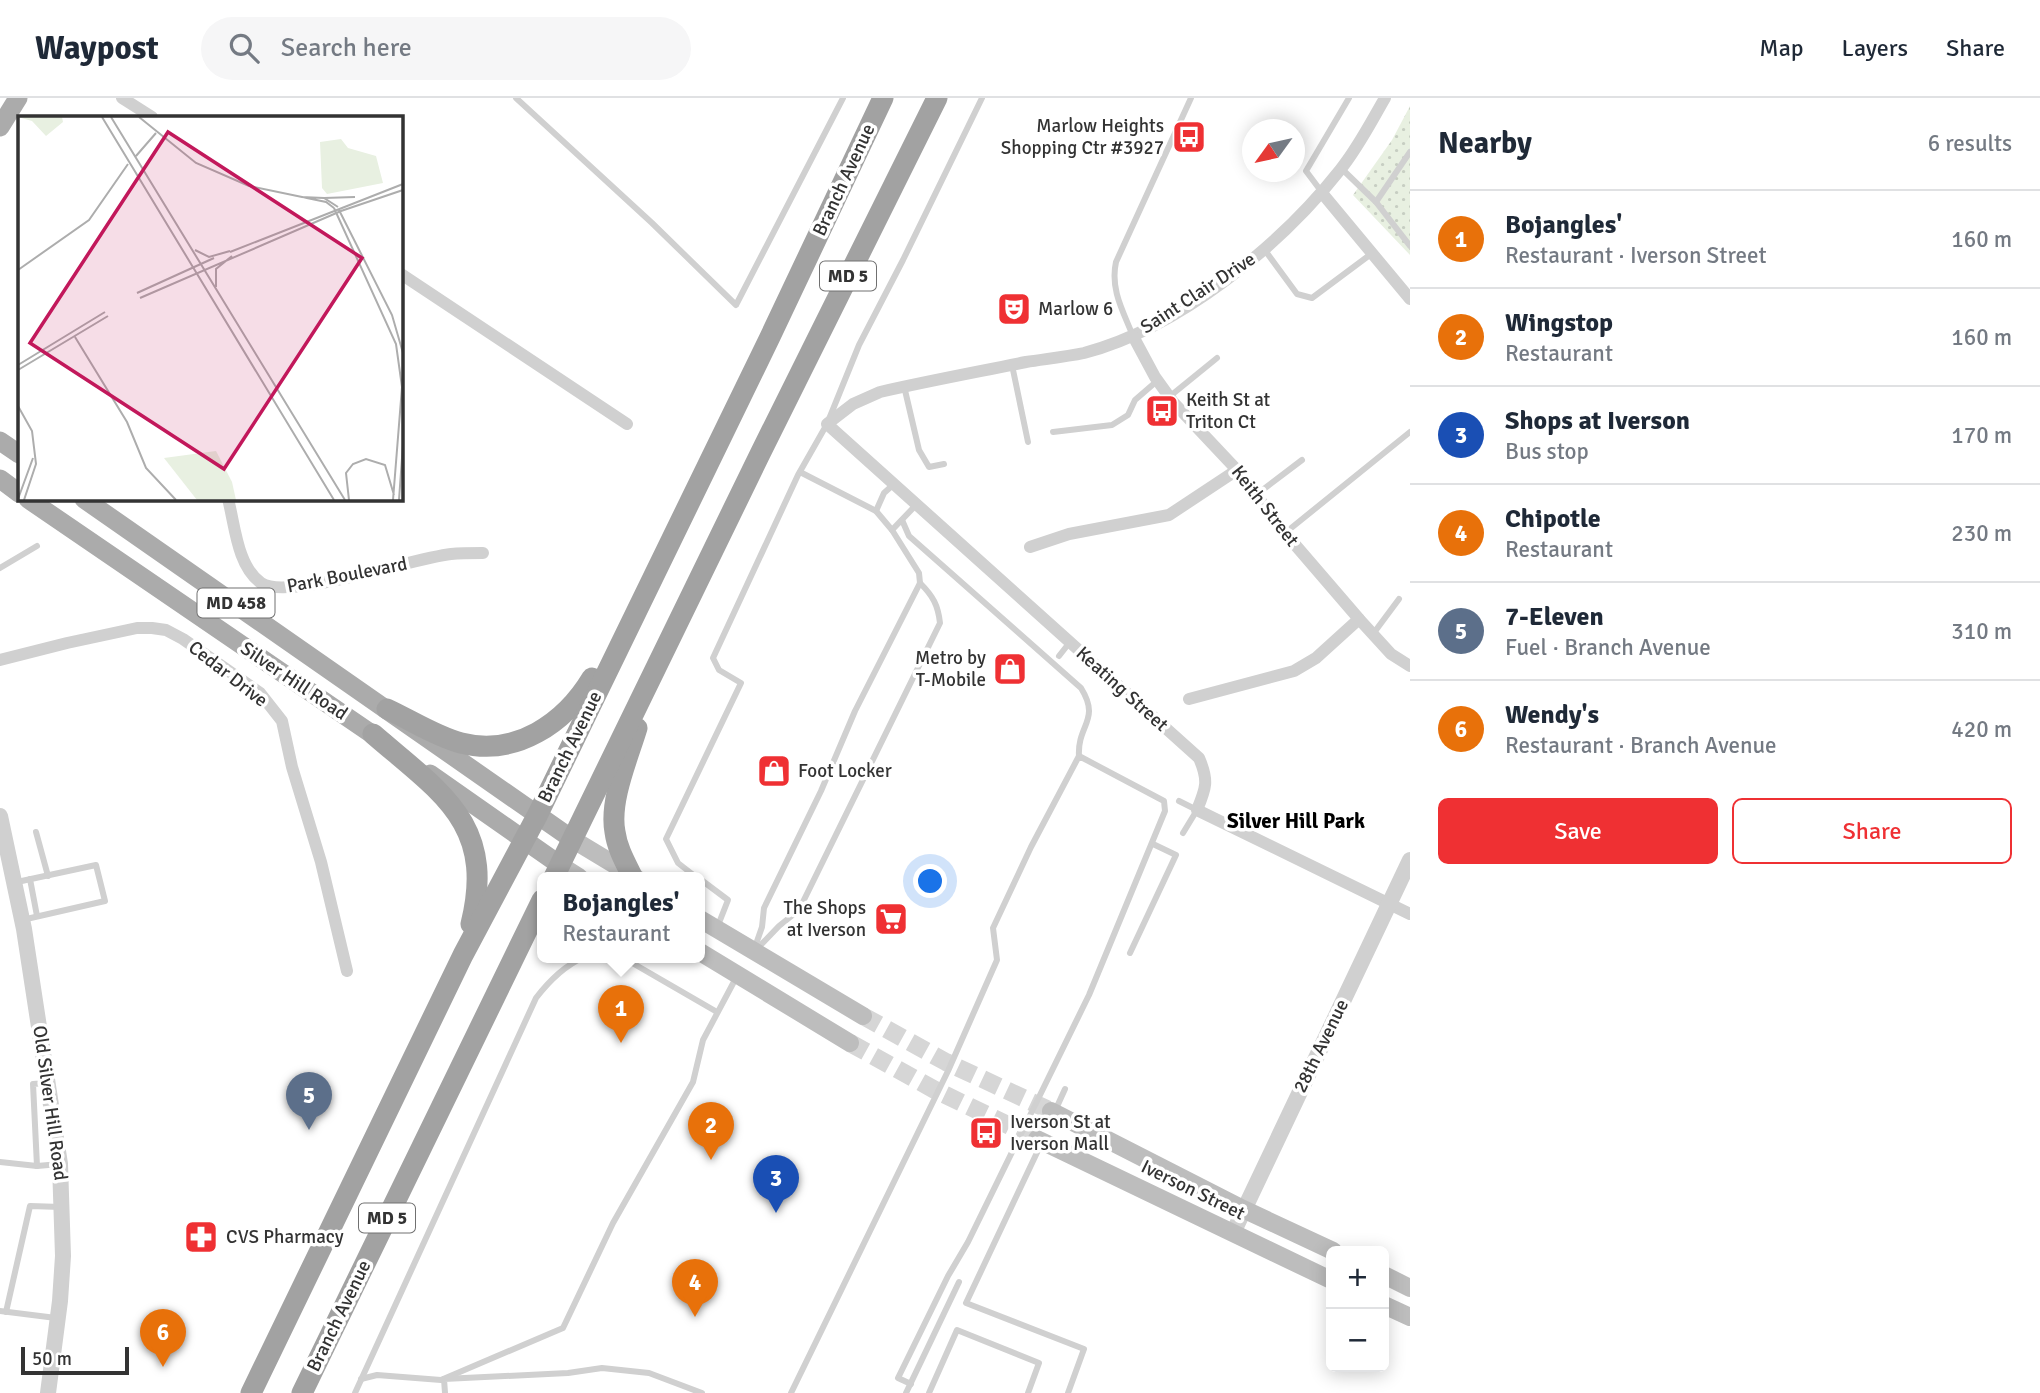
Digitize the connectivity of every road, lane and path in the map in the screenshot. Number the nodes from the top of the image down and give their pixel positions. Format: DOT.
graph roads {
  1 [pos="18,98"];
  2 [pos="122,98"];
  3 [pos="516,98"];
  4 [pos="843,98"];
  5 [pos="883,98"];
  6 [pos="889,98"];
  7 [pos="937,98"];
  8 [pos="982,98"];
  9 [pos="1191,98"];
  10 [pos="1349,98"];
  11 [pos="1385,98"];
  12 [pos="143,115"];
  13 [pos="0,127"];
  14 [pos="864,138"];
  15 [pos="1410,152"];
  16 [pos="1342,169"];
  17 [pos="1322,192"];
  18 [pos="1376,202"];
  19 [pos="1410,246"];
  20 [pos="1264,249"];
  21 [pos="1371,254"];
  22 [pos="402,275"];
  23 [pos="1410,299"];
  24 [pos="1133,336"];
  25 [pos="1217,358"];
  26 [pos="1012,365"];
  27 [pos="1157,381"];
  28 [pos="904,386"];
  29 [pos="1169,397"];
  30 [pos="627,424"];
  31 [pos="827,424"];
  32 [pos="1053,432"];
  33 [pos="1410,432"];
  34 [pos="0,441"];
  35 [pos="1027,442"];
  36 [pos="18,453"];
  37 [pos="1302,460"];
  38 [pos="944,464"];
  39 [pos="1237,470"];
  40 [pos="800,472"];
  41 [pos="0,479"];
  42 [pos="894,484"];
  43 [pos="18,492"];
  44 [pos="1256,495"];
  45 [pos="28,500"];
  46 [pos="85,500"];
  47 [pos="228,500"];
  48 [pos="916,505"];
  49 [pos="876,511"];
  50 [pos="902,520"];
  51 [pos="892,530"];
  52 [pos="1285,533"];
  53 [pos="37,546"];
  54 [pos="1030,547"];
  55 [pos="483,553"];
  56 [pos="0,569"];
  57 [pos="920,583"];
  58 [pos="646,589"];
  59 [pos="1399,599"];
  60 [pos="1359,619"];
  61 [pos="1373,634"];
  62 [pos="1070,642"];
  63 [pos="1059,656"];
  64 [pos="659,659"];
  65 [pos="0,660"];
  66 [pos="1410,666"];
  67 [pos="1189,699"];
  68 [pos="387,709"];
  69 [pos="373,734"];
  70 [pos="1079,756"];
  71 [pos="1179,801"];
  72 [pos="1197,810"];
  73 [pos="538,814"];
  74 [pos="0,816"];
  75 [pos="36,832"];
  76 [pos="1183,833"];
  77 [pos="572,839"];
  78 [pos="523,840"];
  79 [pos="1153,844"];
  80 [pos="1410,860"];
  81 [pos="557,871"];
  82 [pos="628,872"];
  83 [pos="631,872"];
  84 [pos="690,872"];
  85 [pos="48,876"];
  86 [pos="22,881"];
  87 [pos="705,883"];
  88 [pos="1389,904"];
  89 [pos="537,910"];
  90 [pos="1410,914"];
  91 [pos="29,918"];
  92 [pos="705,922"];
  93 [pos="716,930"];
  94 [pos="537,942"];
  95 [pos="753,953"];
  96 [pos="1129,953"];
  97 [pos="463,955"];
  98 [pos="705,955"];
  99 [pos="572,963"];
  100 [pos="632,963"];
  101 [pos="347,971"];
  102 [pos="737,975"];
  103 [pos="499,989"];
  104 [pos="717,1012"];
  105 [pos="863,1016"];
  106 [pos="850,1043"];
  107 [pos="48,1083"];
  108 [pos="1065,1089"];
  109 [pos="1052,1112"];
  110 [pos="1040,1140"];
  111 [pos="0,1162"];
  112 [pos="60,1164"];
  113 [pos="37,1166"];
  114 [pos="63,1207"];
  115 [pos="1243,1209"];
  116 [pos="1233,1233"];
  117 [pos="1326,1248"];
  118 [pos="1326,1278"];
  119 [pos="1389,1278"];
  120 [pos="959,1282"];
  121 [pos="1410,1288"];
  122 [pos="1389,1307"];
  123 [pos="3,1311"];
  124 [pos="1410,1317"];
  125 [pos="58,1319"];
  126 [pos="361,1379"];
  127 [pos="444,1379"];
  128 [pos="911,1384"];
  129 [pos="48,1393"];
  130 [pos="251,1393"];
  131 [pos="302,1393"];
  132 [pos="355,1393"];
  133 [pos="445,1393"];
  134 [pos="702,1393"];
  135 [pos="791,1393"];
  136 [pos="906,1393"];
  137 [pos="929,1393"];
  138 [pos="1028,1393"];
  139 [pos="1068,1393"];
  1 -- 13 [label="main road"];
  2 -- 12 [label="street"];
  3 -- 4 [label="lane"];
  5 -- 14 [label="highway, Branch Avenue / MD 5"];
  6 -- 14 [label="highway"];
  7 -- 64 [label="highway, MD 5"];
  8 -- 31 [label="lane"];
  9 -- 24 [label="lane"];
  10 -- 17 [label="lane"];
  11 -- 16 [label="street, Saint Clair Drive"];
  14 -- 58 [label="highway, Branch Avenue / MD 5"];
  15 -- 18 [label="lane"];
  16 -- 17 [label="street, Saint Clair Drive"];
  16 -- 18 [label="lane"];
  17 -- 20 [label="street, Saint Clair Drive"];
  17 -- 21 [label="street"];
  18 -- 19 [label="lane"];
  20 -- 21 [label="lane"];
  20 -- 24 [label="street, Saint Clair Drive"];
  21 -- 23 [label="street"];
  22 -- 30 [label="street"];
  24 -- 26 [label="street, Saint Clair Drive"];
  24 -- 27 [label="street, Keith Street"];
  25 -- 29 [label="lane"];
  26 -- 28 [label="street, Saint Clair Drive"];
  26 -- 35 [label="lane"];
  27 -- 29 [label="street, Keith Street"];
  27 -- 32 [label="lane"];
  28 -- 31 [label="street, Saint Clair Drive"];
  28 -- 38 [label="lane"];
  29 -- 39 [label="street, Keith Street"];
  31 -- 40 [label="lane"];
  31 -- 42 [label="street, Keating Street"];
  33 -- 52 [label="lane"];
  34 -- 36 [label="main road"];
  37 -- 44 [label="lane"];
  39 -- 44 [label="street, Keith Street"];
  39 -- 54 [label="street"];
  40 -- 49 [label="lane"];
  40 -- 84 [label="lane"];
  41 -- 43 [label="main road"];
  42 -- 48 [label="street, Keating Street"];
  42 -- 49 [label="lane"];
  44 -- 52 [label="street, Keith Street"];
  45 -- 69 [label="main road, Silver Hill Road / MD 458"];
  46 -- 68 [label="main road, Silver Hill Road / MD 458"];
  47 -- 55 [label="street, Park Boulevard"];
  48 -- 50 [label="lane"];
  48 -- 62 [label="street, Keating Street"];
  49 -- 51 [label="lane"];
  50 -- 51 [label="lane"];
  50 -- 70 [label="lane"];
  51 -- 57 [label="lane"];
  52 -- 60 [label="street, Keith Street"];
  53 -- 56 [label="lane"];
  57 -- 95 [label="lane"];
  57 -- 95 [label="lane"];
  58 -- 68 [label="highway"];
  58 -- 73 [label="highway, Branch Avenue / MD 5"];
  59 -- 61 [label="lane"];
  60 -- 61 [label="street, Keith Street"];
  60 -- 67 [label="street"];
  61 -- 66 [label="street, Keith Street"];
  62 -- 63 [label="lane"];
  62 -- 72 [label="street, Keating Street"];
  64 -- 77 [label="highway, MD 5"];
  64 -- 83 [label="highway"];
  65 -- 101 [label="street, Cedar Drive"];
  68 -- 73 [label="main road, Silver Hill Road / MD 458"];
  69 -- 78 [label="main road, Silver Hill Road / MD 458"];
  69 -- 97 [label="highway"];
  70 -- 79 [label="lane"];
  70 -- 135 [label="lane"];
  71 -- 72 [label="lane"];
  72 -- 76 [label="lane"];
  72 -- 88 [label="street"];
  73 -- 77 [label="main road, Silver Hill Road / MD 458"];
  73 -- 78 [label="highway, Branch Avenue / MD 5"];
  74 -- 86 [label="street, Old Silver Hill Road"];
  75 -- 85 [label="lane"];
  77 -- 81 [label="highway, MD 5"];
  77 -- 82 [label="main road"];
  78 -- 81 [label="main road, Silver Hill Road / MD 458"];
  78 -- 97 [label="highway, Branch Avenue / MD 5"];
  79 -- 96 [label="lane"];
  79 -- 128 [label="lane"];
  80 -- 88 [label="street, 28th Avenue"];
  85 -- 86 [label="lane"];
  85 -- 91 [label="lane"];
  86 -- 91 [label="street, Old Silver Hill Road"];
  87 -- 93 [label="lane"];
  88 -- 90 [label="street"];
  88 -- 115 [label="street, 28th Avenue"];
  89 -- 103 [label="highway, Branch Avenue / MD 5"];
  91 -- 107 [label="street, Old Silver Hill Road"];
  92 -- 93 [label="main road"];
  93 -- 95 [label="main road"];
  94 -- 103 [label="highway"];
  95 -- 105 [label="main road"];
  97 -- 130 [label="highway, Branch Avenue / MD 5"];
  98 -- 102 [label="main road"];
  99 -- 126 [label="lane"];
  100 -- 104 [label="lane"];
  102 -- 104 [label="lane"];
  102 -- 106 [label="main road"];
  103 -- 131 [label="highway, Branch Avenue / MD 5"];
  104 -- 127 [label="lane"];
  107 -- 112 [label="street, Old Silver Hill Road"];
  107 -- 113 [label="lane"];
  108 -- 109 [label="lane"];
  109 -- 115 [label="main road, Iverson Street"];
  110 -- 116 [label="main road, Iverson Street"];
  110 -- 139 [label="lane"];
  111 -- 113 [label="lane"];
  112 -- 113 [label="lane"];
  112 -- 114 [label="street, Old Silver Hill Road"];
  114 -- 123 [label="lane"];
  114 -- 125 [label="street, Old Silver Hill Road"];
  115 -- 116 [label="street, 28th Avenue"];
  115 -- 117 [label="main road, Iverson Street"];
  116 -- 118 [label="main road, Iverson Street"];
  119 -- 121 [label="main road"];
  120 -- 128 [label="lane"];
  122 -- 124 [label="main road"];
  123 -- 125 [label="lane"];
  125 -- 129 [label="street, Old Silver Hill Road"];
  126 -- 127 [label="lane"];
  126 -- 132 [label="lane"];
  127 -- 133 [label="lane"];
  127 -- 134 [label="lane"];
  128 -- 136 [label="lane"];
  137 -- 138 [label="lane"];
}
